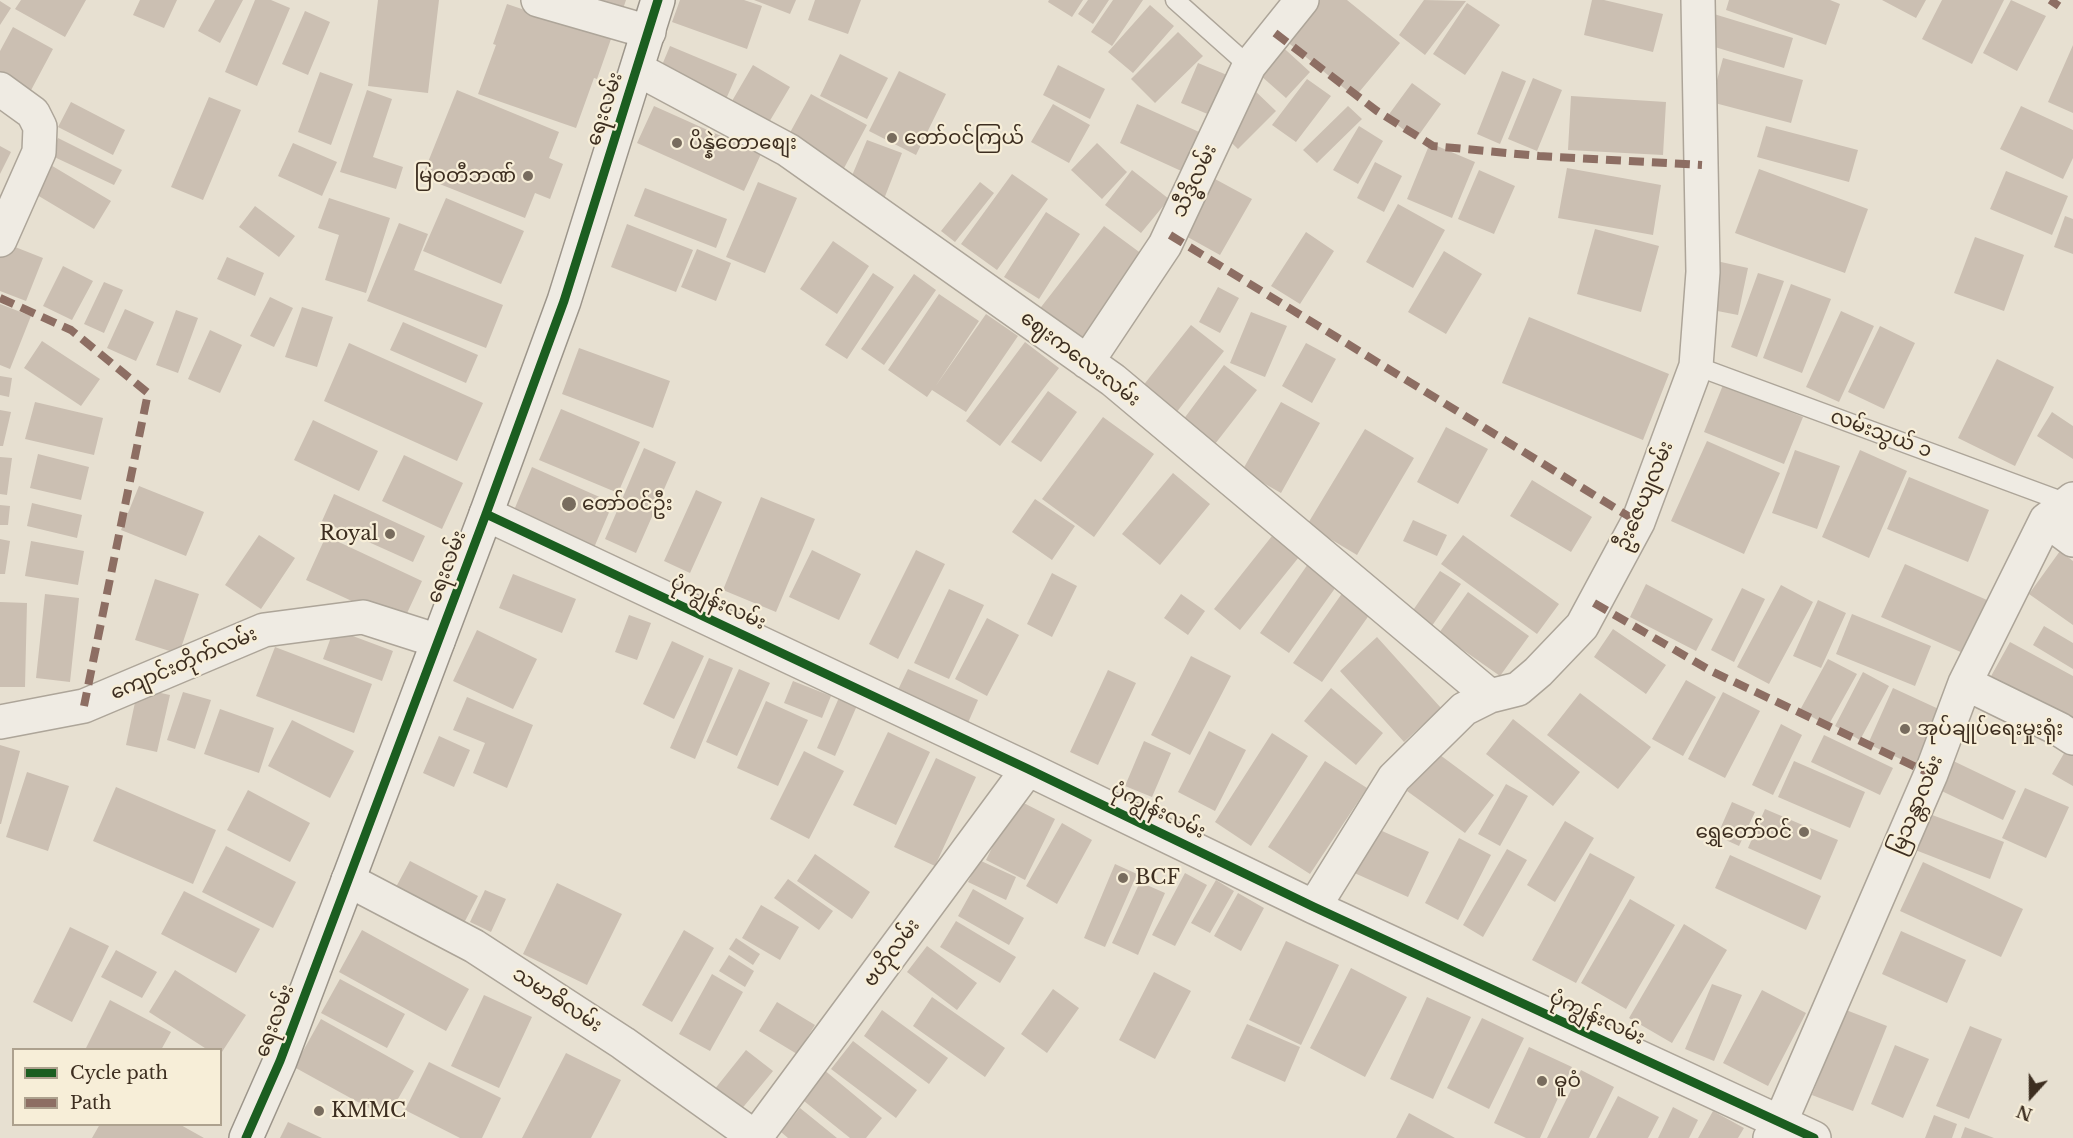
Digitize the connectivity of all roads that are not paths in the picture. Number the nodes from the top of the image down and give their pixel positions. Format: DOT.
graph roads {
  1 [pos="538,0"];
  2 [pos="658,0"];
  3 [pos="1175,0"];
  4 [pos="1302,0"];
  5 [pos="1698,0"];
  6 [pos="649,32"];
  7 [pos="1249,66"];
  8 [pos="637,69"];
  9 [pos="0,89"];
  10 [pos="0,240"];
  11 [pos="1087,362"];
  12 [pos="1696,366"];
  13 [pos="2062,508"];
  14 [pos="486,514"];
  15 [pos="2073,540"];
  16 [pos="438,642"];
  17 [pos="1965,683"];
  18 [pos="1490,696"];
  19 [pos="0,722"];
  20 [pos="2073,738"];
  21 [pos="1028,769"];
  22 [pos="348,880"];
  23 [pos="1314,907"];
  24 [pos="1775,1131"];
  25 [pos="246,1138"];
  26 [pos="755,1138"];
  27 [pos="1814,1138"];
  1 -- 6 [label="street"];
  2 -- 6 [label="street, ရေးလမ်း"];
  3 -- 7 [label="lane"];
  4 -- 7 [label="street, သီဒ္ဓိလမ်း"];
  5 -- 12 [label="street, ဦးဇေယျလမ်း"];
  6 -- 8 [label="street, ရေးလမ်း"];
  7 -- 11 [label="street, သီဒ္ဓိလမ်း"];
  8 -- 11 [label="street, ဈေးကလေးလမ်း"];
  8 -- 14 [label="street, ရေးလမ်း"];
  9 -- 10 [label="street"];
  11 -- 18 [label="street, ဈေးကလေးလမ်း"];
  12 -- 13 [label="lane, လမ်းသွယ် ၁"];
  12 -- 18 [label="street, ဦးဇေယျလမ်း"];
  13 -- 15 [label="street"];
  13 -- 17 [label="street, မြသန္တာလမ်း"];
  14 -- 16 [label="street, ရေးလမ်း"];
  14 -- 21 [label="street, ပုံကျွန်းလမ်း"];
  16 -- 19 [label="street, ကျောင်းတိုက်လမ်း"];
  16 -- 22 [label="street, ရေးလမ်း"];
  17 -- 20 [label="street"];
  17 -- 24 [label="street, မြသန္တာလမ်း"];
  18 -- 23 [label="street, ဦးဇေယျလမ်း"];
  21 -- 23 [label="street, ပုံကျွန်းလမ်း"];
  21 -- 26 [label="street, ဗဟိုလမ်း"];
  22 -- 25 [label="street, ရေးလမ်း"];
  22 -- 26 [label="street, သမာဓိလမ်း"];
  23 -- 24 [label="street, ပုံကျွန်းလမ်း"];
  24 -- 27 [label="street, ပုံကျွန်းလမ်း"];
}
